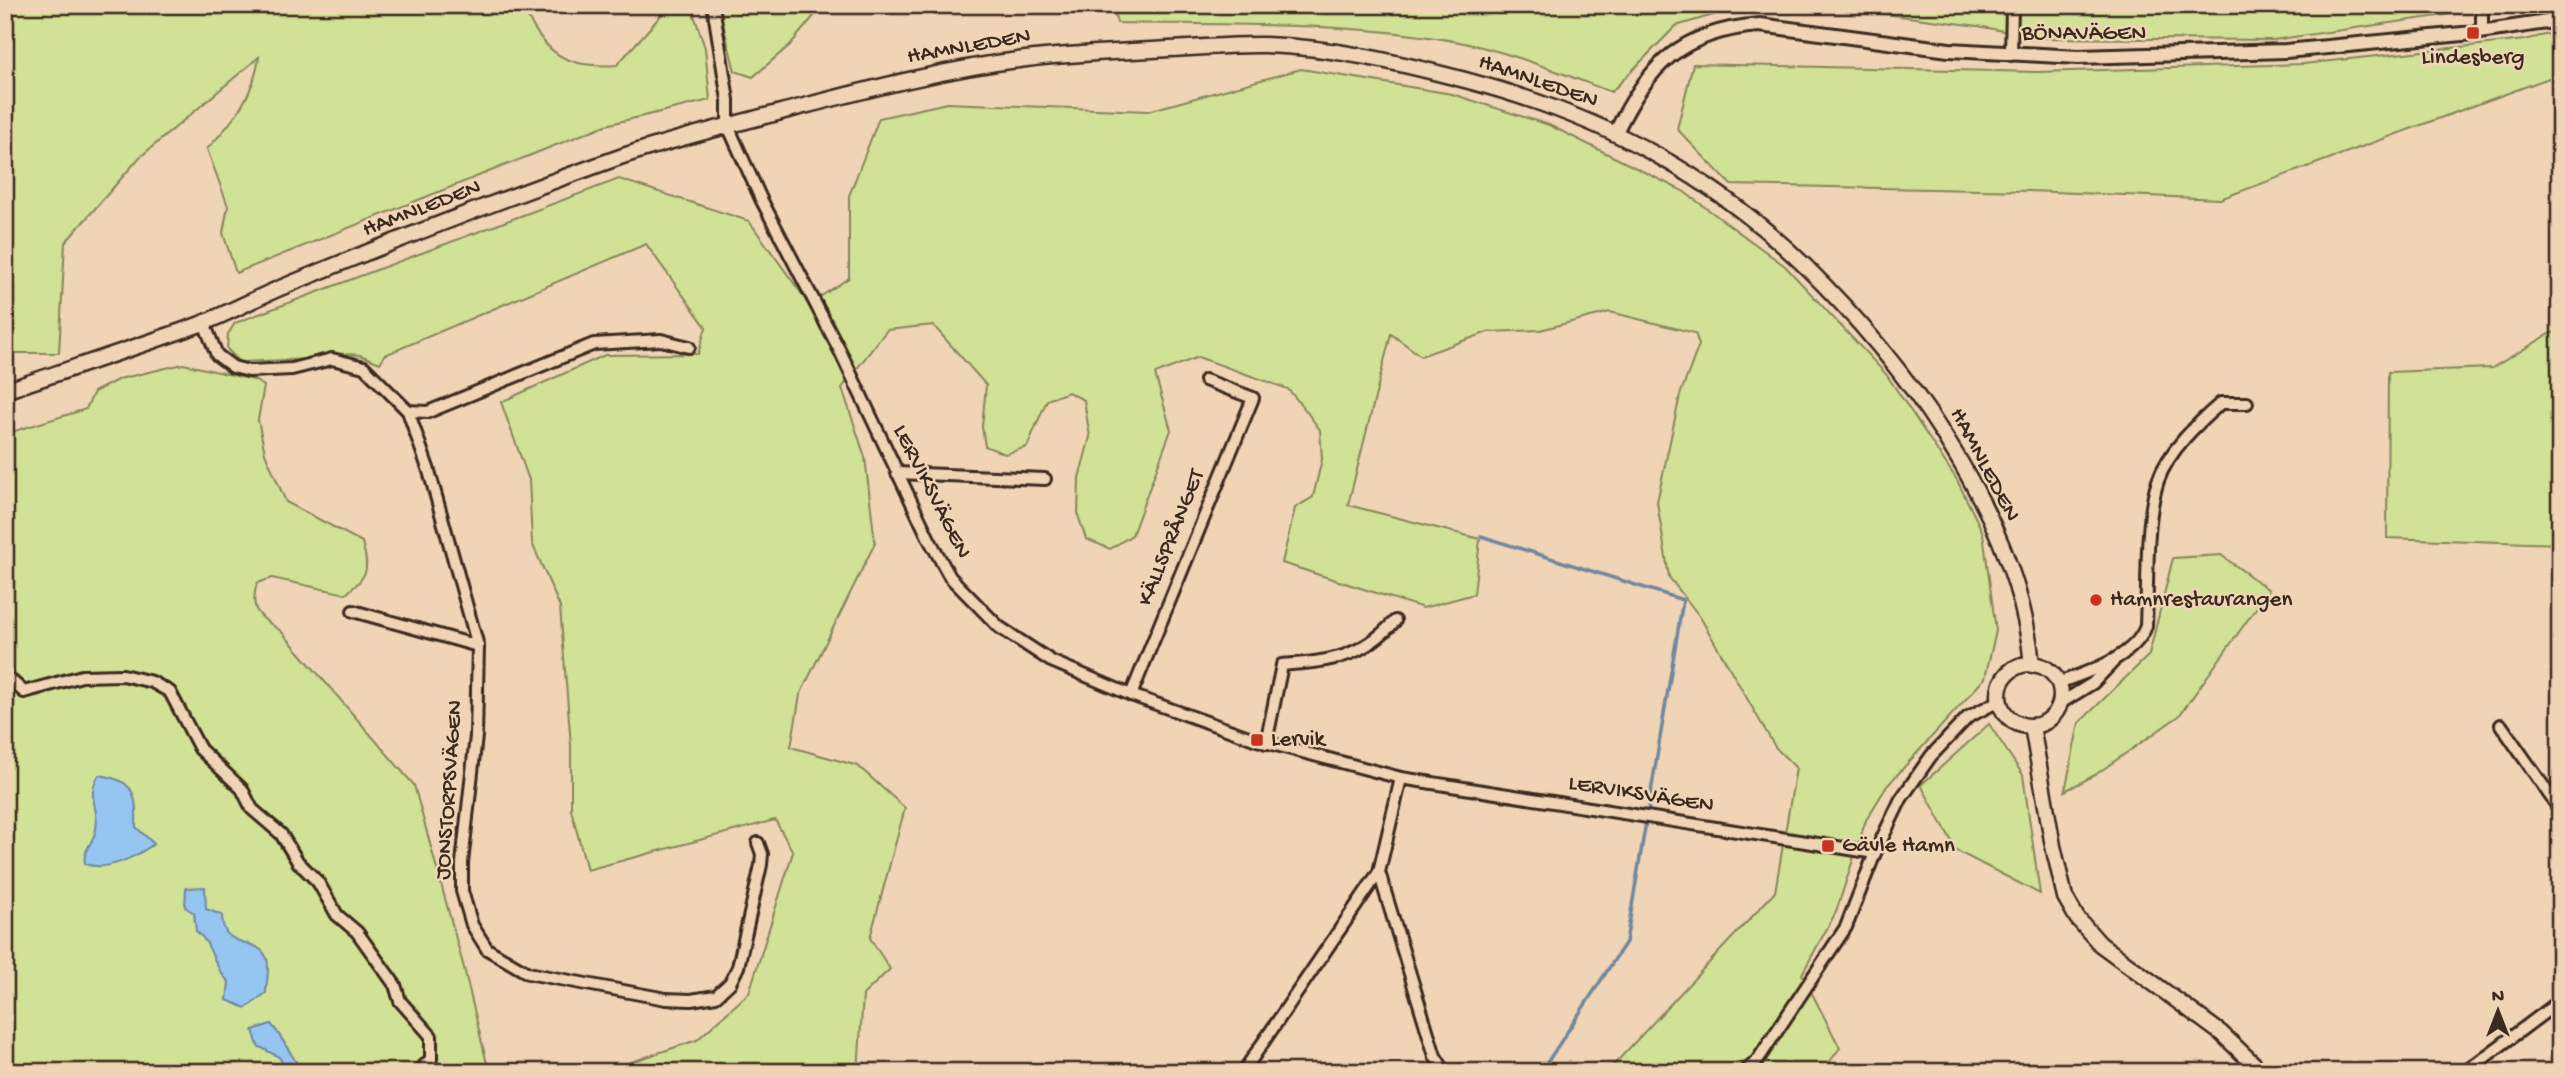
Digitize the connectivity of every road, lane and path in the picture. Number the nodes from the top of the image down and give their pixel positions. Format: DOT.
graph roads {
  1 [pos="713,5"];
  2 [pos="2012,5"];
  3 [pos="2482,5"];
  4 [pos="2560,20"];
  5 [pos="2482,32"];
  6 [pos="2011,55"];
  7 [pos="728,126"];
  8 [pos="1615,134"];
  9 [pos="204,323"];
  10 [pos="689,347"];
  11 [pos="1205,380"];
  12 [pos="5,391"];
  13 [pos="2247,403"];
  14 [pos="408,411"];
  15 [pos="897,473"];
  16 [pos="1045,479"];
  17 [pos="353,611"];
  18 [pos="1395,621"];
  19 [pos="478,646"];
  20 [pos="2117,657"];
  21 [pos="2032,665"];
  22 [pos="5,675"];
  23 [pos="2058,683"];
  24 [pos="1131,695"];
  25 [pos="1999,701"];
  26 [pos="2059,704"];
  27 [pos="2501,725"];
  28 [pos="2032,726"];
  29 [pos="1265,743"];
  30 [pos="1401,778"];
  31 [pos="2560,810"];
  32 [pos="758,843"];
  33 [pos="1875,853"];
  34 [pos="1379,872"];
  35 [pos="2560,1001"];
  36 [pos="2260,1071"];
  37 [pos="427,1072"];
  38 [pos="1243,1072"];
  39 [pos="1445,1072"];
  40 [pos="1745,1072"];
  41 [pos="2465,1072"];
  1 -- 7 [label="street"];
  2 -- 6 [label="street"];
  3 -- 5 [label="street"];
  4 -- 5 [label="street, BÖNAVÄGEN"];
  5 -- 6 [label="street, BÖNAVÄGEN"];
  6 -- 8 [label="street, BÖNAVÄGEN"];
  7 -- 8 [label="main road, HAMNLEDEN"];
  7 -- 9 [label="main road, HAMNLEDEN"];
  7 -- 15 [label="street, LERVIKSVÄGEN"];
  8 -- 21 [label="main road, HAMNLEDEN"];
  9 -- 12 [label="main road, HAMNLEDEN"];
  9 -- 14 [label="street, JONSTORPSVÄGEN"];
  10 -- 14 [label="street"];
  11 -- 24 [label="street, KÄLLSPRÅNGET"];
  13 -- 20 [label="street"];
  14 -- 19 [label="street, JONSTORPSVÄGEN"];
  15 -- 16 [label="street"];
  15 -- 24 [label="street, LERVIKSVÄGEN"];
  17 -- 19 [label="street"];
  18 -- 29 [label="street"];
  19 -- 32 [label="street, JONSTORPSVÄGEN"];
  20 -- 23 [label="street"];
  20 -- 26 [label="street"];
  21 -- 23 [label="main road"];
  21 -- 25 [label="main road"];
  22 -- 37 [label="street"];
  23 -- 26 [label="main road"];
  24 -- 29 [label="street, LERVIKSVÄGEN"];
  25 -- 28 [label="main road"];
  25 -- 33 [label="street"];
  26 -- 28 [label="main road"];
  27 -- 31 [label="street"];
  28 -- 36 [label="main road"];
  29 -- 30 [label="street, LERVIKSVÄGEN"];
  30 -- 33 [label="street, LERVIKSVÄGEN"];
  30 -- 34 [label="street"];
  33 -- 40 [label="street"];
  34 -- 38 [label="street"];
  34 -- 39 [label="street"];
  35 -- 41 [label="street"];
}
